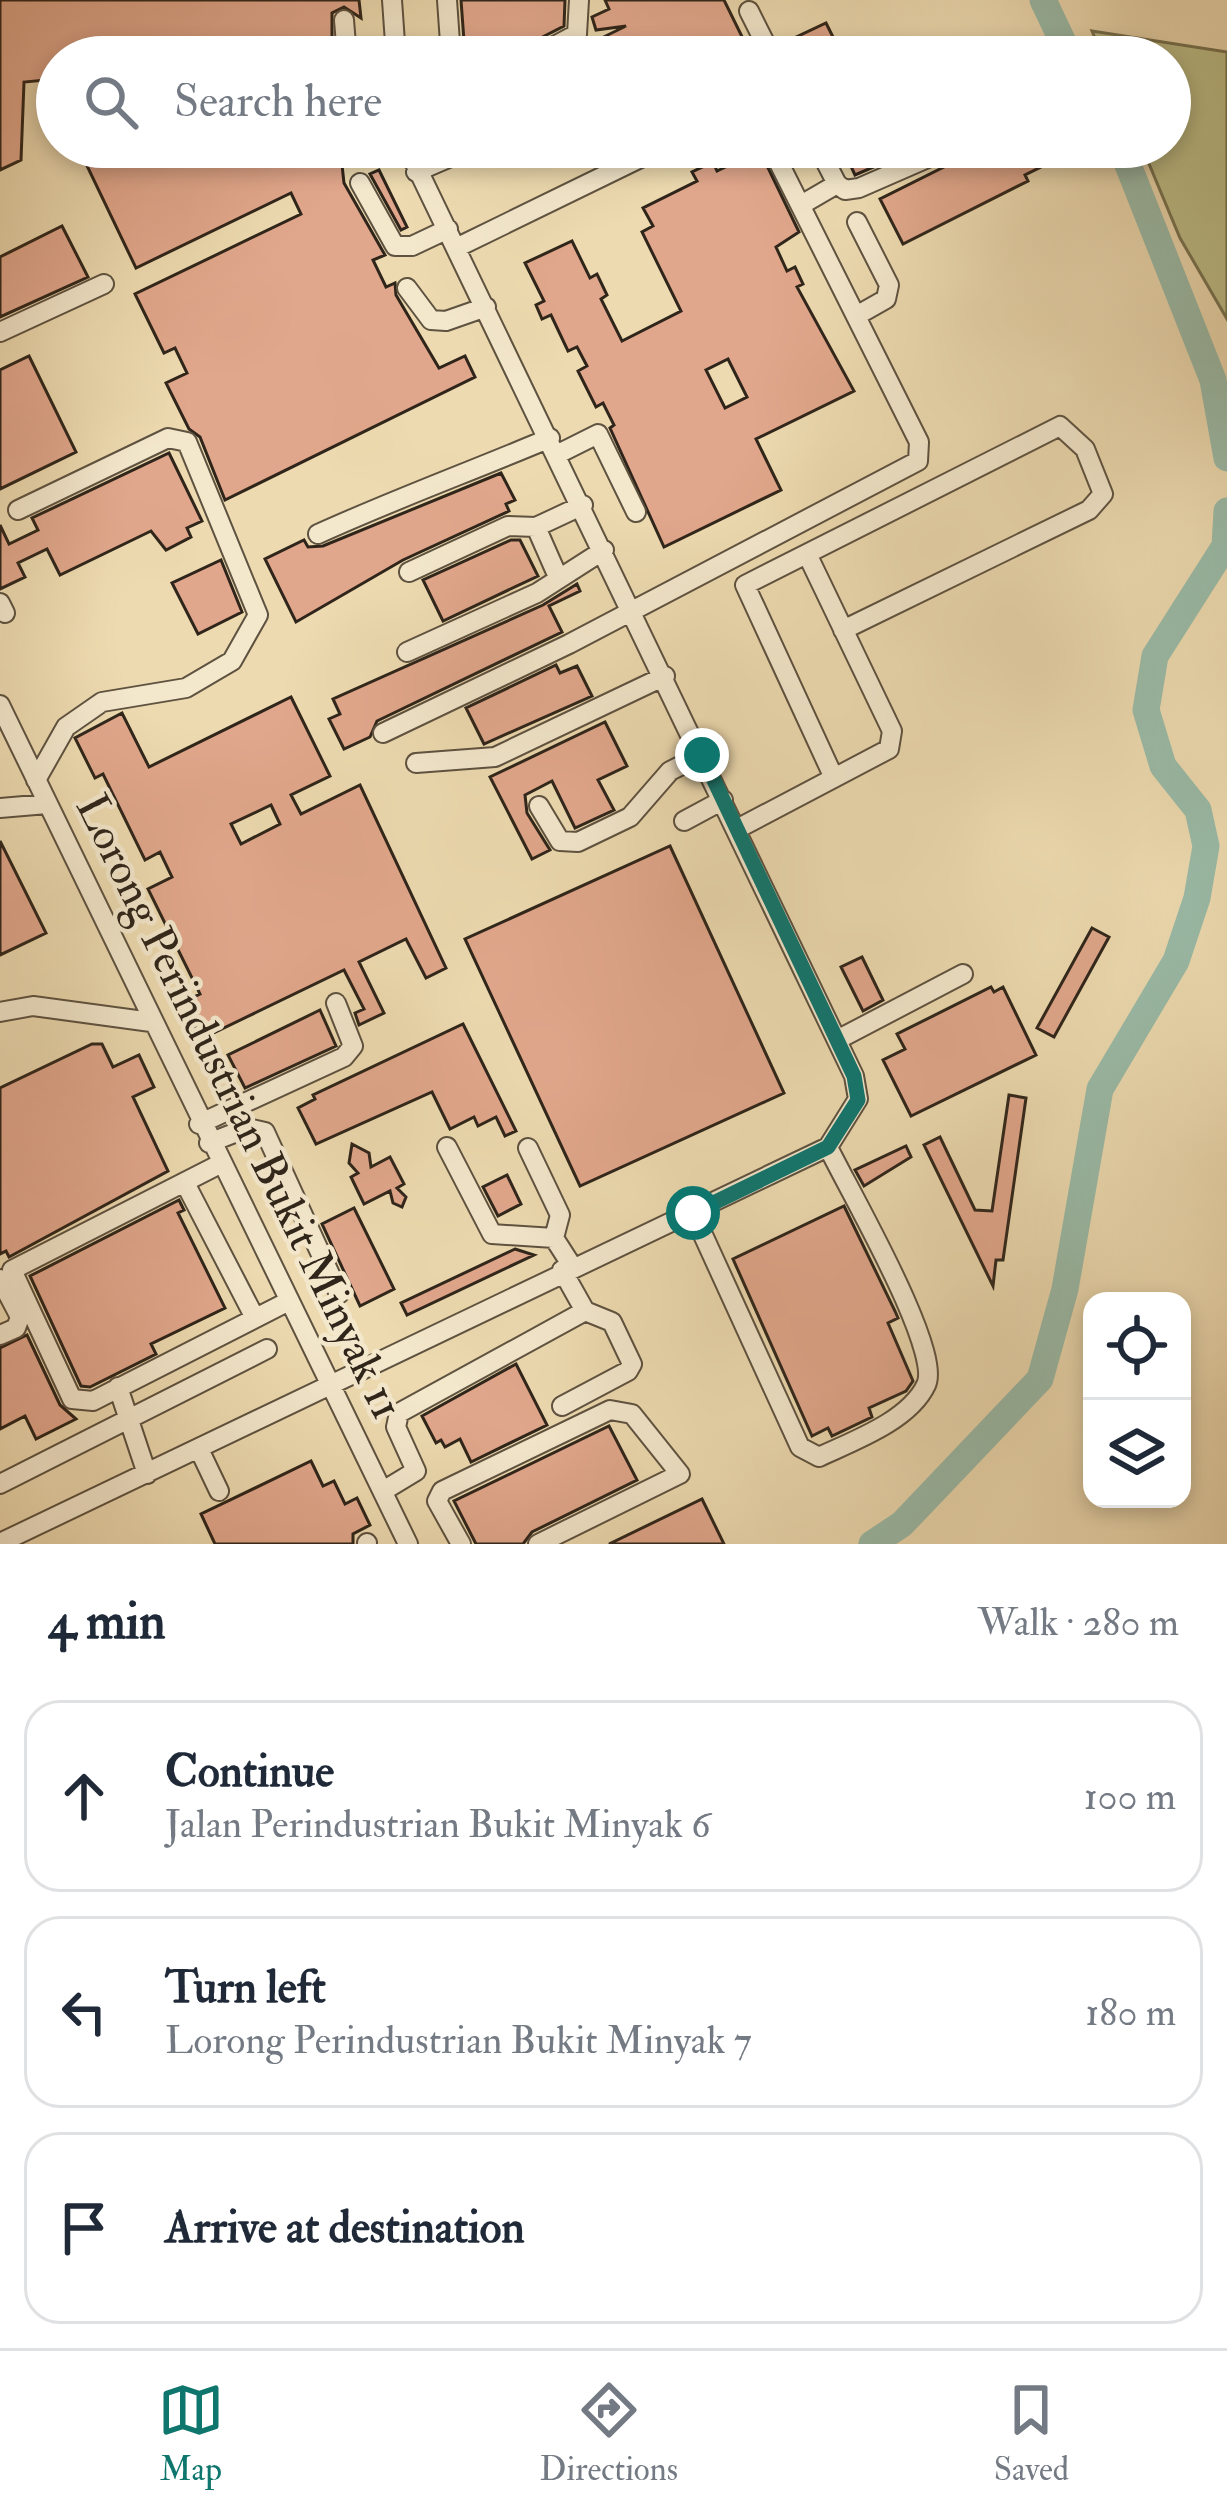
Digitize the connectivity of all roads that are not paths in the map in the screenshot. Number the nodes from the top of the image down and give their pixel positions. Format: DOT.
graph roads {
  1 [pos="392,0"];
  2 [pos="447,0"];
  3 [pos="579,0"];
  4 [pos="748,11"];
  5 [pos="344,20"];
  6 [pos="345,36"];
  7 [pos="395,36"];
  8 [pos="450,36"];
  9 [pos="573,36"];
  10 [pos="761,36"];
  11 [pos="415,168"];
  12 [pos="425,168"];
  13 [pos="620,168"];
  14 [pos="782,168"];
  15 [pos="829,168"];
  16 [pos="905,168"];
  17 [pos="416,172"];
  18 [pos="360,183"];
  19 [pos="837,184"];
  20 [pos="800,205"];
  21 [pos="857,222"];
  22 [pos="448,229"];
  23 [pos="458,248"];
  24 [pos="104,284"];
  25 [pos="407,288"];
  26 [pos="487,307"];
  27 [pos="856,316"];
  28 [pos="0,332"];
  29 [pos="554,446"];
  30 [pos="583,506"];
  31 [pos="18,510"];
  32 [pos="636,512"];
  33 [pos="536,526"];
  34 [pos="318,535"];
  35 [pos="604,550"];
  36 [pos="808,556"];
  37 [pos="409,572"];
  38 [pos="558,577"];
  39 [pos="632,608"];
  40 [pos="843,629"];
  41 [pos="407,652"];
  42 [pos="664,676"];
  43 [pos="0,705"];
  44 [pos="383,733"];
  45 [pos="702,755"];
  46 [pos="416,763"];
  47 [pos="833,778"];
  48 [pos="36,780"];
  49 [pos="723,800"];
  50 [pos="47,804"];
  51 [pos="539,806"];
  52 [pos="0,808"];
  53 [pos="684,820"];
  54 [pos="737,829"];
  55 [pos="962,974"];
  56 [pos="336,1003"];
  57 [pos="0,1012"];
  58 [pos="152,1022"];
  59 [pos="837,1040"];
  60 [pos="200,1124"];
  61 [pos="209,1143"];
  62 [pos="447,1147"];
  63 [pos="828,1147"];
  64 [pos="528,1148"];
  65 [pos="220,1164"];
  66 [pos="185,1183"];
  67 [pos="693,1213"];
  68 [pos="554,1238"];
  69 [pos="567,1268"];
  70 [pos="0,1279"];
  71 [pos="339,1294"];
  72 [pos="289,1301"];
  73 [pos="585,1310"];
  74 [pos="255,1318"];
  75 [pos="0,1335"];
  76 [pos="267,1349"];
  77 [pos="118,1387"];
  78 [pos="332,1387"];
  79 [pos="562,1406"];
  80 [pos="129,1419"];
  81 [pos="199,1449"];
  82 [pos="147,1474"];
  83 [pos="0,1484"];
  84 [pos="219,1491"];
  85 [pos="383,1491"];
  86 [pos="0,1544"];
  87 [pos="408,1544"];
  88 [pos="461,1544"];
  89 [pos="538,1544"];
  1 -- 7 [label="street"];
  2 -- 8 [label="street"];
  3 -- 9 [label="street"];
  4 -- 10 [label="street"];
  5 -- 6 [label="street"];
  11 -- 17 [label="street"];
  12 -- 17 [label="street"];
  13 -- 23 [label="street"];
  14 -- 20 [label="street"];
  15 -- 19 [label="street"];
  16 -- 19 [label="street"];
  17 -- 22 [label="street"];
  18 -- 22 [label="street"];
  19 -- 20 [label="street"];
  20 -- 27 [label="street"];
  21 -- 27 [label="street"];
  22 -- 23 [label="street"];
  23 -- 26 [label="street"];
  24 -- 28 [label="street"];
  25 -- 26 [label="street"];
  26 -- 29 [label="street"];
  27 -- 39 [label="street"];
  29 -- 30 [label="street"];
  29 -- 32 [label="street"];
  29 -- 34 [label="street"];
  30 -- 33 [label="street"];
  30 -- 35 [label="street"];
  31 -- 48 [label="street"];
  33 -- 37 [label="street"];
  33 -- 38 [label="street"];
  35 -- 38 [label="street"];
  35 -- 39 [label="street"];
  36 -- 40 [label="street"];
  36 -- 40 [label="street"];
  36 -- 47 [label="street"];
  38 -- 41 [label="street"];
  39 -- 42 [label="street"];
  39 -- 44 [label="street"];
  40 -- 47 [label="street"];
  42 -- 45 [label="street"];
  42 -- 46 [label="street"];
  43 -- 48 [label="street, Lorong Perindustrian Bukit Minyak 11"];
  45 -- 49 [label="street"];
  45 -- 51 [label="street"];
  47 -- 54 [label="street"];
  48 -- 50 [label="street, Lorong Perindustrian Bukit Minyak 11"];
  49 -- 53 [label="street"];
  49 -- 54 [label="street"];
  50 -- 52 [label="street"];
  50 -- 58 [label="street, Lorong Perindustrian Bukit Minyak 11"];
  54 -- 59 [label="street"];
  55 -- 59 [label="street"];
  56 -- 60 [label="street"];
  57 -- 58 [label="street"];
  58 -- 60 [label="street, Lorong Perindustrian Bukit Minyak 11"];
  59 -- 63 [label="street"];
  60 -- 61 [label="street, Lorong Perindustrian Bukit Minyak 11"];
  61 -- 65 [label="street, Lorong Perindustrian Bukit Minyak 11"];
  61 -- 71 [label="street"];
  62 -- 68 [label="street"];
  63 -- 67 [label="street"];
  63 -- 67 [label="street"];
  64 -- 68 [label="street"];
  65 -- 66 [label="street"];
  65 -- 72 [label="street, Lorong Perindustrian Bukit Minyak 11"];
  66 -- 74 [label="street"];
  66 -- 77 [label="street"];
  67 -- 69 [label="street"];
  68 -- 69 [label="street"];
  69 -- 73 [label="street"];
  69 -- 78 [label="street"];
  70 -- 75 [label="street"];
  72 -- 74 [label="street"];
  72 -- 78 [label="street, Lorong Perindustrian Bukit Minyak 11"];
  73 -- 79 [label="street"];
  73 -- 85 [label="street"];
  74 -- 77 [label="street"];
  76 -- 80 [label="street"];
  77 -- 80 [label="street"];
  78 -- 81 [label="street"];
  78 -- 85 [label="street, Lorong Perindustrian Bukit Minyak 11"];
  80 -- 82 [label="street"];
  80 -- 83 [label="street"];
  81 -- 82 [label="street"];
  81 -- 84 [label="street"];
  82 -- 86 [label="street"];
  85 -- 87 [label="street, Lorong Perindustrian Bukit Minyak 11"];
  88 -- 89 [label="street"];
}
